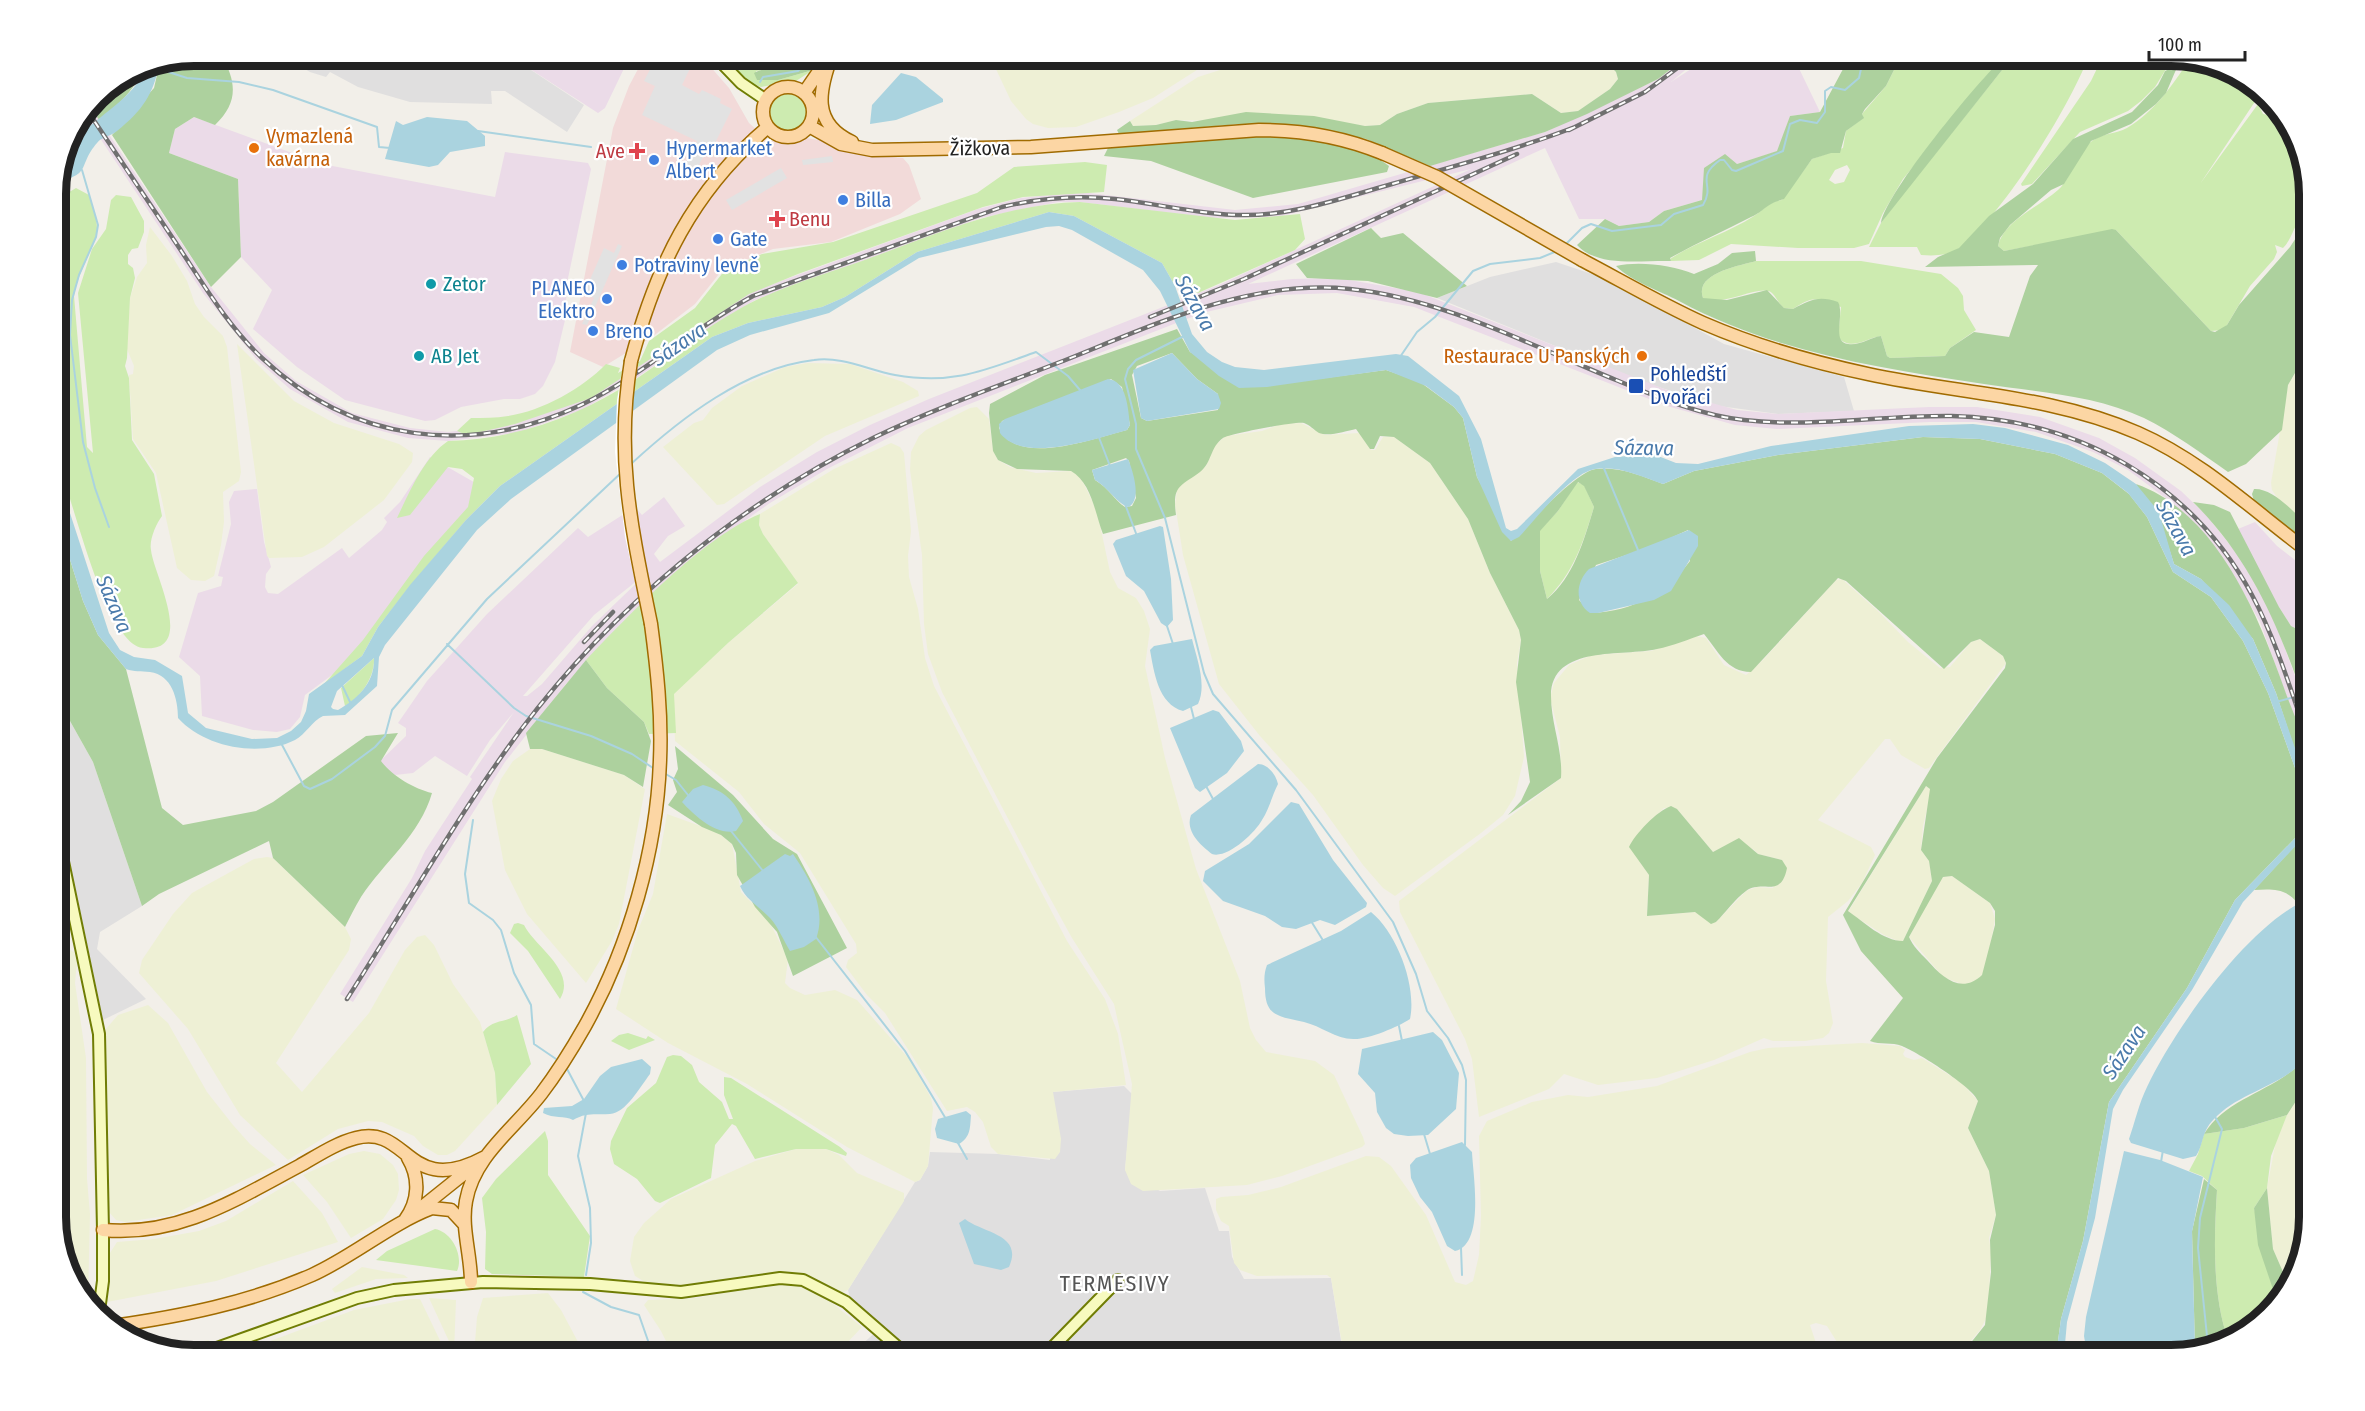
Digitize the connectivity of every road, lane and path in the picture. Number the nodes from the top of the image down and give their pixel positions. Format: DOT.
graph roads {
  1 [pos="724,66"];
  2 [pos="824,66"];
  3 [pos="828,66"];
  4 [pos="804,93"];
  5 [pos="766,100"];
  6 [pos="809,126"];
  7 [pos="768,127"];
  8 [pos="872,150"];
  9 [pos="2299,544"];
  10 [pos="66,875"];
  11 [pos="405,1154"];
  12 [pos="486,1156"];
  13 [pos="402,1224"];
  14 [pos="464,1224"];
  15 [pos="103,1230"];
  16 [pos="1118,1280"];
  17 [pos="471,1282"];
  18 [pos="100,1304"];
  19 [pos="124,1324"];
  20 [pos="227,1345"];
  21 [pos="895,1345"];
  22 [pos="1056,1345"];
  1 -- 5 [label="street"];
  2 -- 4 [label="main road"];
  3 -- 8 [label="main road"];
  4 -- 5 [label="main road"];
  4 -- 6 [label="main road"];
  5 -- 7 [label="main road"];
  6 -- 7 [label="main road"];
  6 -- 8 [label="main road, Žižkova"];
  7 -- 12 [label="main road, bridge"];
  8 -- 9 [label="main road, Žižkova, bridge"];
  10 -- 15 [label="street"];
  11 -- 12 [label="main road"];
  11 -- 13 [label="main road"];
  11 -- 15 [label="main road"];
  12 -- 13 [label="main road"];
  12 -- 14 [label="main road"];
  13 -- 14 [label="main road"];
  13 -- 19 [label="main road"];
  14 -- 17 [label="main road"];
  15 -- 18 [label="street"];
  16 -- 22 [label="street"];
  17 -- 20 [label="street"];
  17 -- 21 [label="street"];
}
